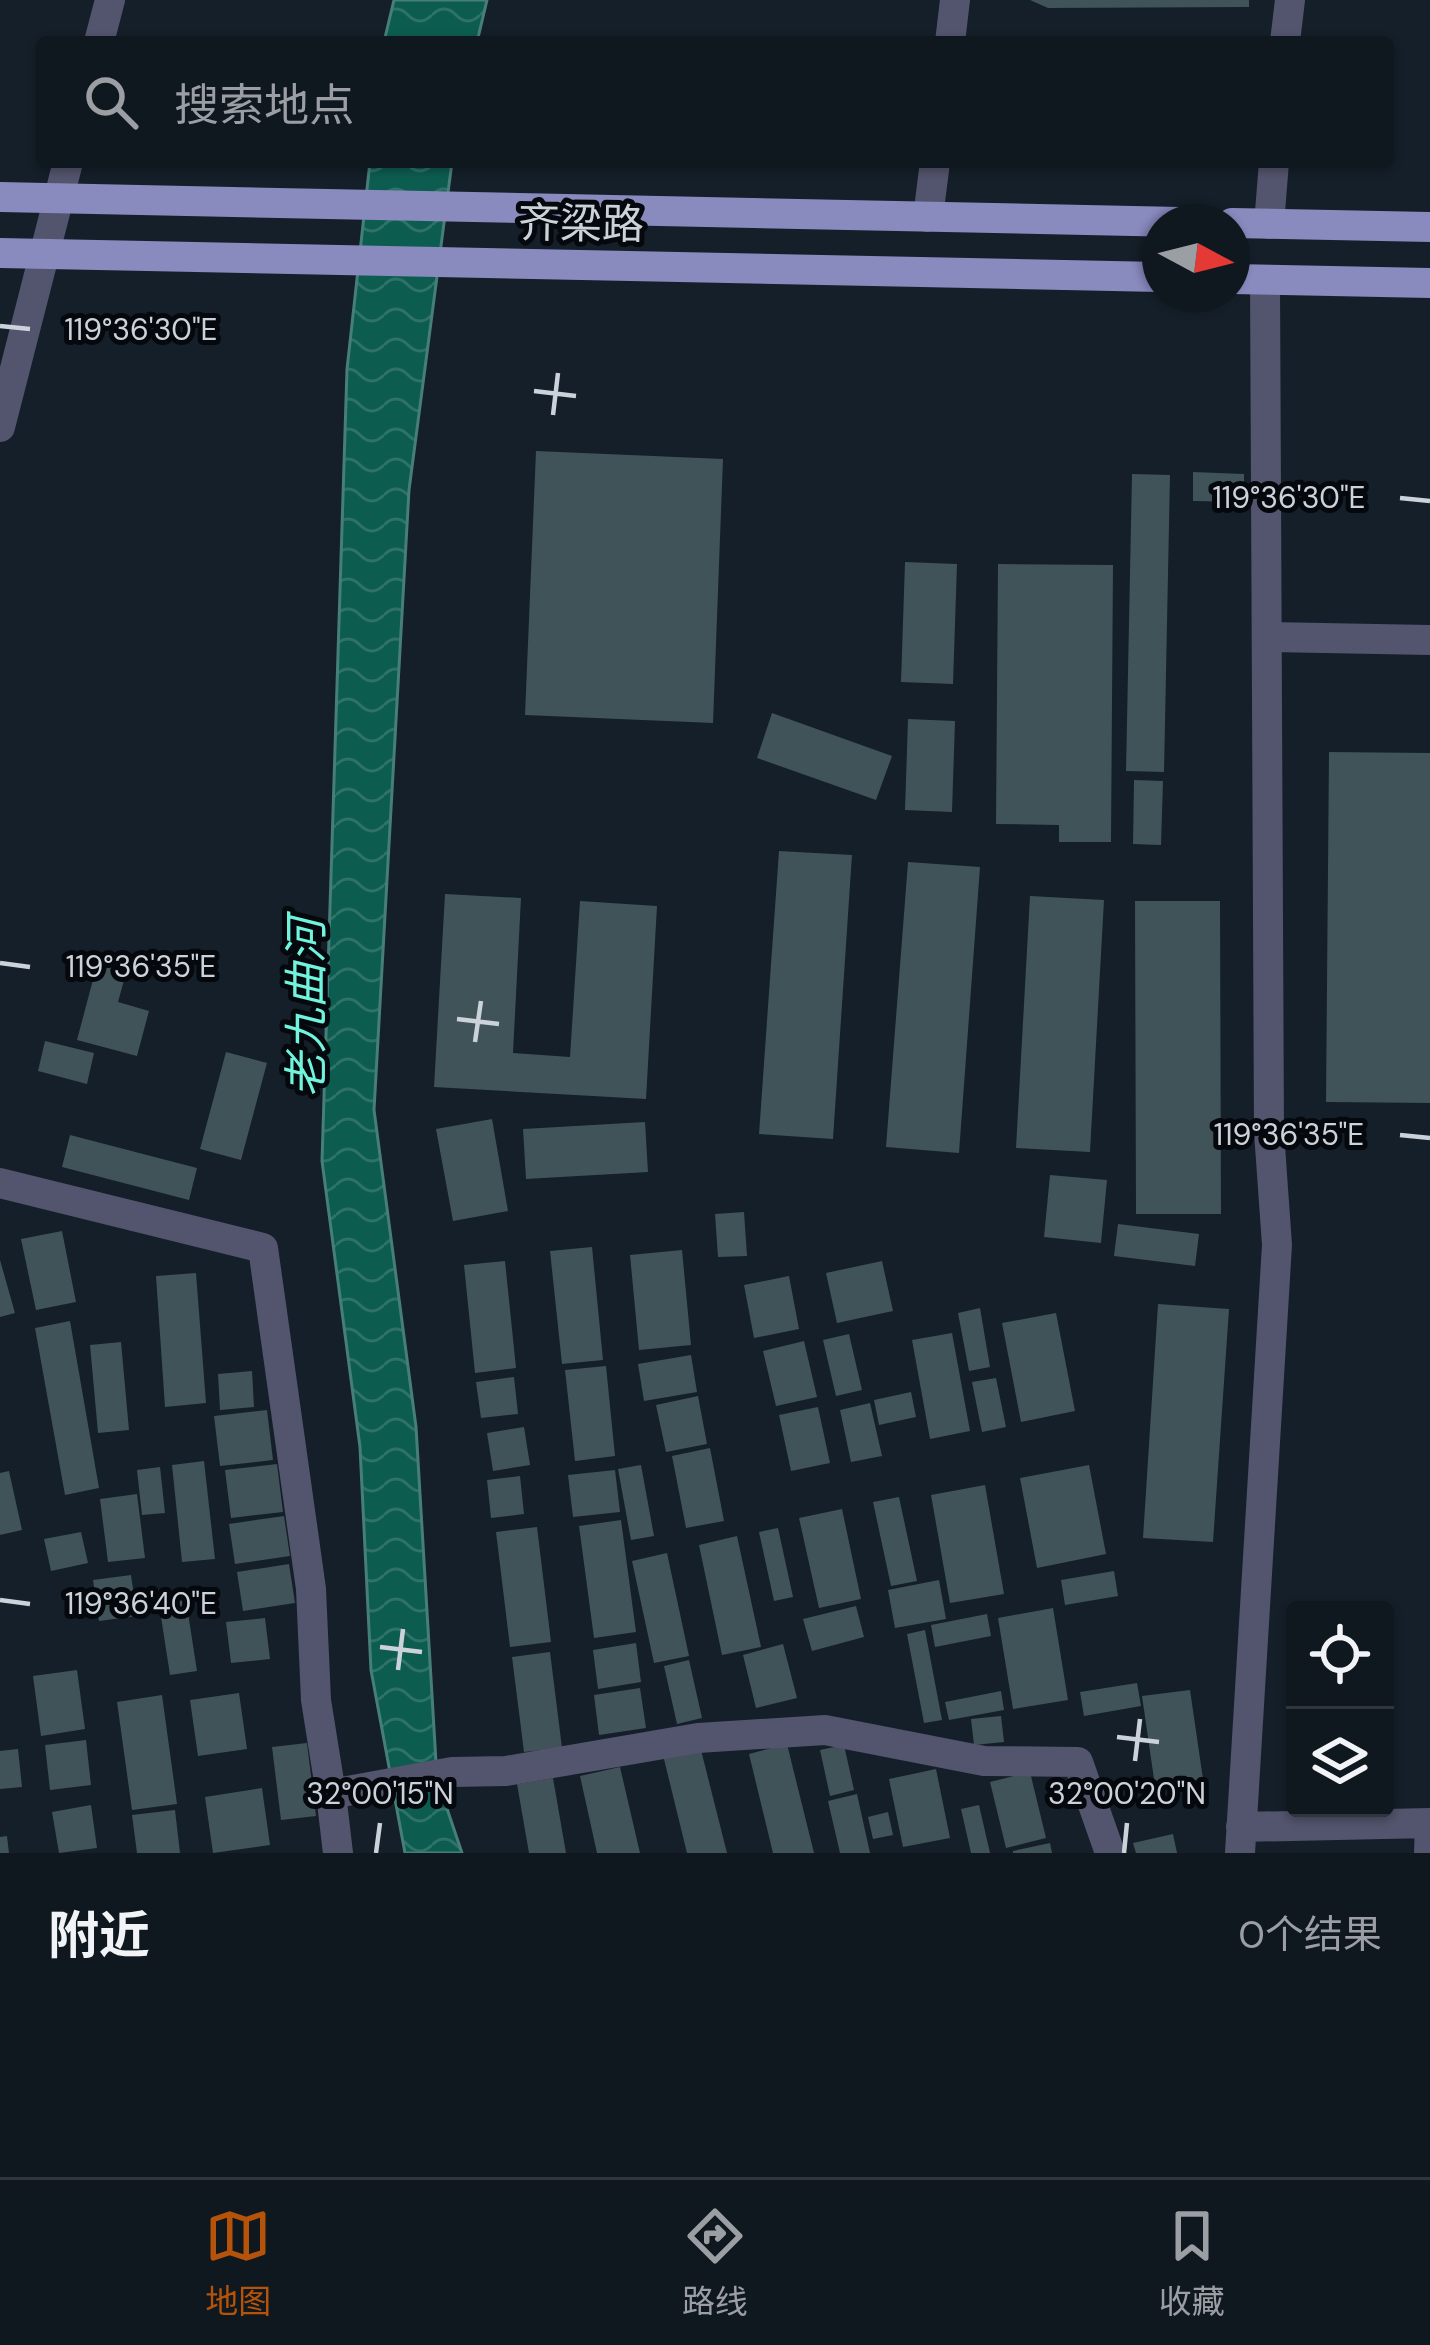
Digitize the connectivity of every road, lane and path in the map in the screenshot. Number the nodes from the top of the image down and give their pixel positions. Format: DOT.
graph roads {
  1 [pos="110,0"];
  2 [pos="955,0"];
  3 [pos="1290,0"];
  4 [pos="101,36"];
  5 [pos="951,36"];
  6 [pos="1286,36"];
  7 [pos="66,168"];
  8 [pos="934,168"];
  9 [pos="1274,168"];
  10 [pos="0,197"];
  11 [pos="58,199"];
  12 [pos="928,217"];
  13 [pos="1142,221"];
  14 [pos="1250,223"];
  15 [pos="1269,224"];
  16 [pos="1430,227"];
  17 [pos="0,253"];
  18 [pos="45,254"];
  19 [pos="1142,278"];
  20 [pos="1250,280"];
  21 [pos="1265,280"];
  22 [pos="1430,283"];
  23 [pos="0,427"];
  24 [pos="1267,637"];
  25 [pos="1430,640"];
  26 [pos="0,1183"];
  27 [pos="341,1792"];
  28 [pos="1241,1840"];
  29 [pos="338,1853"];
  30 [pos="1110,1853"];
  31 [pos="1430,1853"];
  1 -- 4 [label="street"];
  2 -- 5 [label="street"];
  3 -- 6 [label="street"];
  7 -- 11 [label="street"];
  8 -- 12 [label="street"];
  9 -- 15 [label="street"];
  10 -- 11 [label="main road, 齐梁路"];
  11 -- 12 [label="main road, 齐梁路"];
  11 -- 18 [label="street"];
  12 -- 13 [label="main road, 齐梁路"];
  14 -- 15 [label="main road"];
  15 -- 16 [label="main road"];
  15 -- 21 [label="main road"];
  17 -- 18 [label="main road, 齐梁路"];
  18 -- 19 [label="main road, 齐梁路"];
  18 -- 23 [label="street"];
  20 -- 21 [label="main road"];
  21 -- 22 [label="main road"];
  21 -- 24 [label="street"];
  24 -- 25 [label="street"];
  24 -- 28 [label="street"];
  26 -- 27 [label="street"];
  27 -- 29 [label="street"];
  27 -- 30 [label="street"];
  28 -- 31 [label="street"];
}
